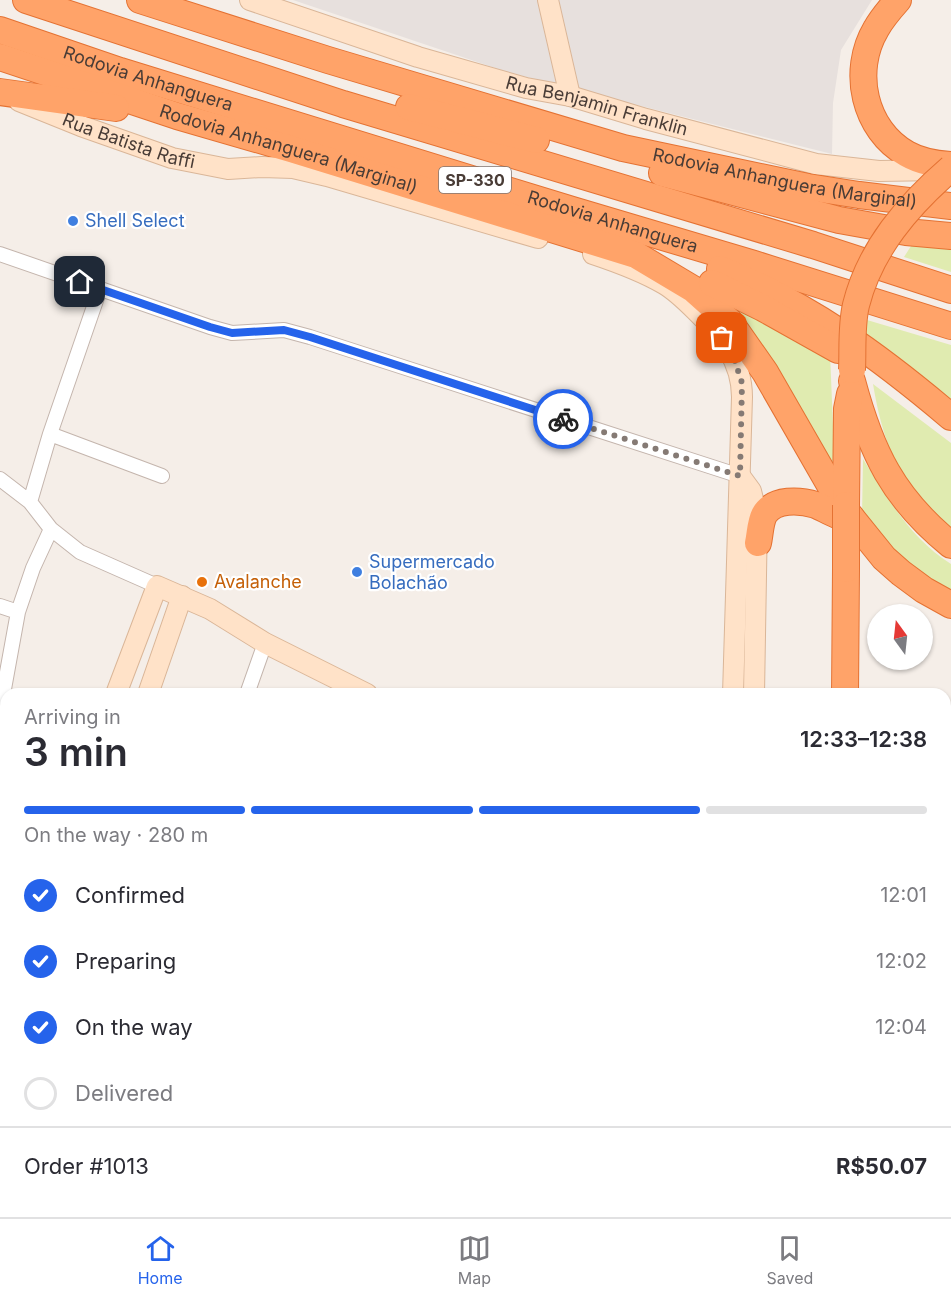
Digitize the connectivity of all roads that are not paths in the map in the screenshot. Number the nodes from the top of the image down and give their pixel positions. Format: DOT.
graph roads {
  1 [pos="26,0"];
  2 [pos="140,0"];
  3 [pos="250,0"];
  4 [pos="548,0"];
  5 [pos="898,0"];
  6 [pos="0,30"];
  7 [pos="169,48"];
  8 [pos="0,57"];
  9 [pos="0,93"];
  10 [pos="570,96"];
  11 [pos="177,116"];
  12 [pos="622,148"];
  13 [pos="951,167"];
  14 [pos="951,206"];
  15 [pos="572,210"];
  16 [pos="951,227"];
  17 [pos="951,236"];
  18 [pos="0,254"];
  19 [pos="636,255"];
  20 [pos="100,289"];
  21 [pos="951,290"];
  22 [pos="951,326"];
  23 [pos="852,381"];
  24 [pos="951,417"];
  25 [pos="951,430"];
  26 [pos="50,434"];
  27 [pos="162,476"];
  28 [pos="740,476"];
  29 [pos="0,479"];
  30 [pos="30,502"];
  31 [pos="851,517"];
  32 [pos="51,529"];
  33 [pos="758,543"];
  34 [pos="951,545"];
  35 [pos="157,586"];
  36 [pos="182,596"];
  37 [pos="951,605"];
  38 [pos="0,606"];
  39 [pos="18,612"];
  40 [pos="265,643"];
  41 [pos="844,645"];
  42 [pos="4,688"];
  43 [pos="118,688"];
  44 [pos="150,688"];
  45 [pos="249,688"];
  46 [pos="348,688"];
  47 [pos="733,688"];
  48 [pos="754,688"];
  49 [pos="835,688"];
  50 [pos="845,688"];
  1 -- 7 [label="highway, Rodovia Anhanguera / SP-330"];
  2 -- 12 [label="highway, Rodovia Anhanguera (Marginal)"];
  3 -- 10 [label="street, Rua Benjamin Franklin"];
  4 -- 10 [label="street"];
  5 -- 13 [label="highway"];
  6 -- 15 [label="highway, Rodovia Anhanguera / SP-330"];
  7 -- 17 [label="highway"];
  7 -- 21 [label="highway, Rodovia Anhanguera / SP-330"];
  8 -- 11 [label="highway, Rodovia Anhanguera (Marginal)"];
  9 -- 11 [label="highway"];
  9 -- 28 [label="street, Rua Batista Raffi"];
  10 -- 13 [label="street, Rua Benjamin Franklin"];
  11 -- 19 [label="highway, Rodovia Anhanguera (Marginal)"];
  12 -- 14 [label="highway, Rodovia Anhanguera (Marginal)"];
  12 -- 16 [label="highway"];
  13 -- 23 [label="highway, bridge"];
  15 -- 22 [label="highway, Rodovia Anhanguera / SP-330"];
  15 -- 24 [label="highway"];
  18 -- 20 [label="street"];
  19 -- 25 [label="highway"];
  19 -- 31 [label="highway, Rodovia Anhanguera (Marginal)"];
  20 -- 26 [label="street"];
  20 -- 28 [label="street"];
  23 -- 34 [label="highway"];
  23 -- 41 [label="highway, bridge"];
  26 -- 27 [label="street"];
  26 -- 30 [label="street"];
  28 -- 33 [label="street"];
  28 -- 47 [label="street, Rua Batista Raffi"];
  29 -- 30 [label="street"];
  30 -- 32 [label="street"];
  31 -- 33 [label="highway"];
  31 -- 37 [label="highway, Rodovia Anhanguera (Marginal)"];
  32 -- 35 [label="street"];
  32 -- 39 [label="street"];
  33 -- 48 [label="street"];
  35 -- 36 [label="street"];
  35 -- 43 [label="street"];
  36 -- 40 [label="street"];
  36 -- 44 [label="street"];
  38 -- 39 [label="street"];
  39 -- 42 [label="street"];
  40 -- 45 [label="street"];
  40 -- 46 [label="street"];
  41 -- 49 [label="highway"];
  41 -- 50 [label="highway"];
}
